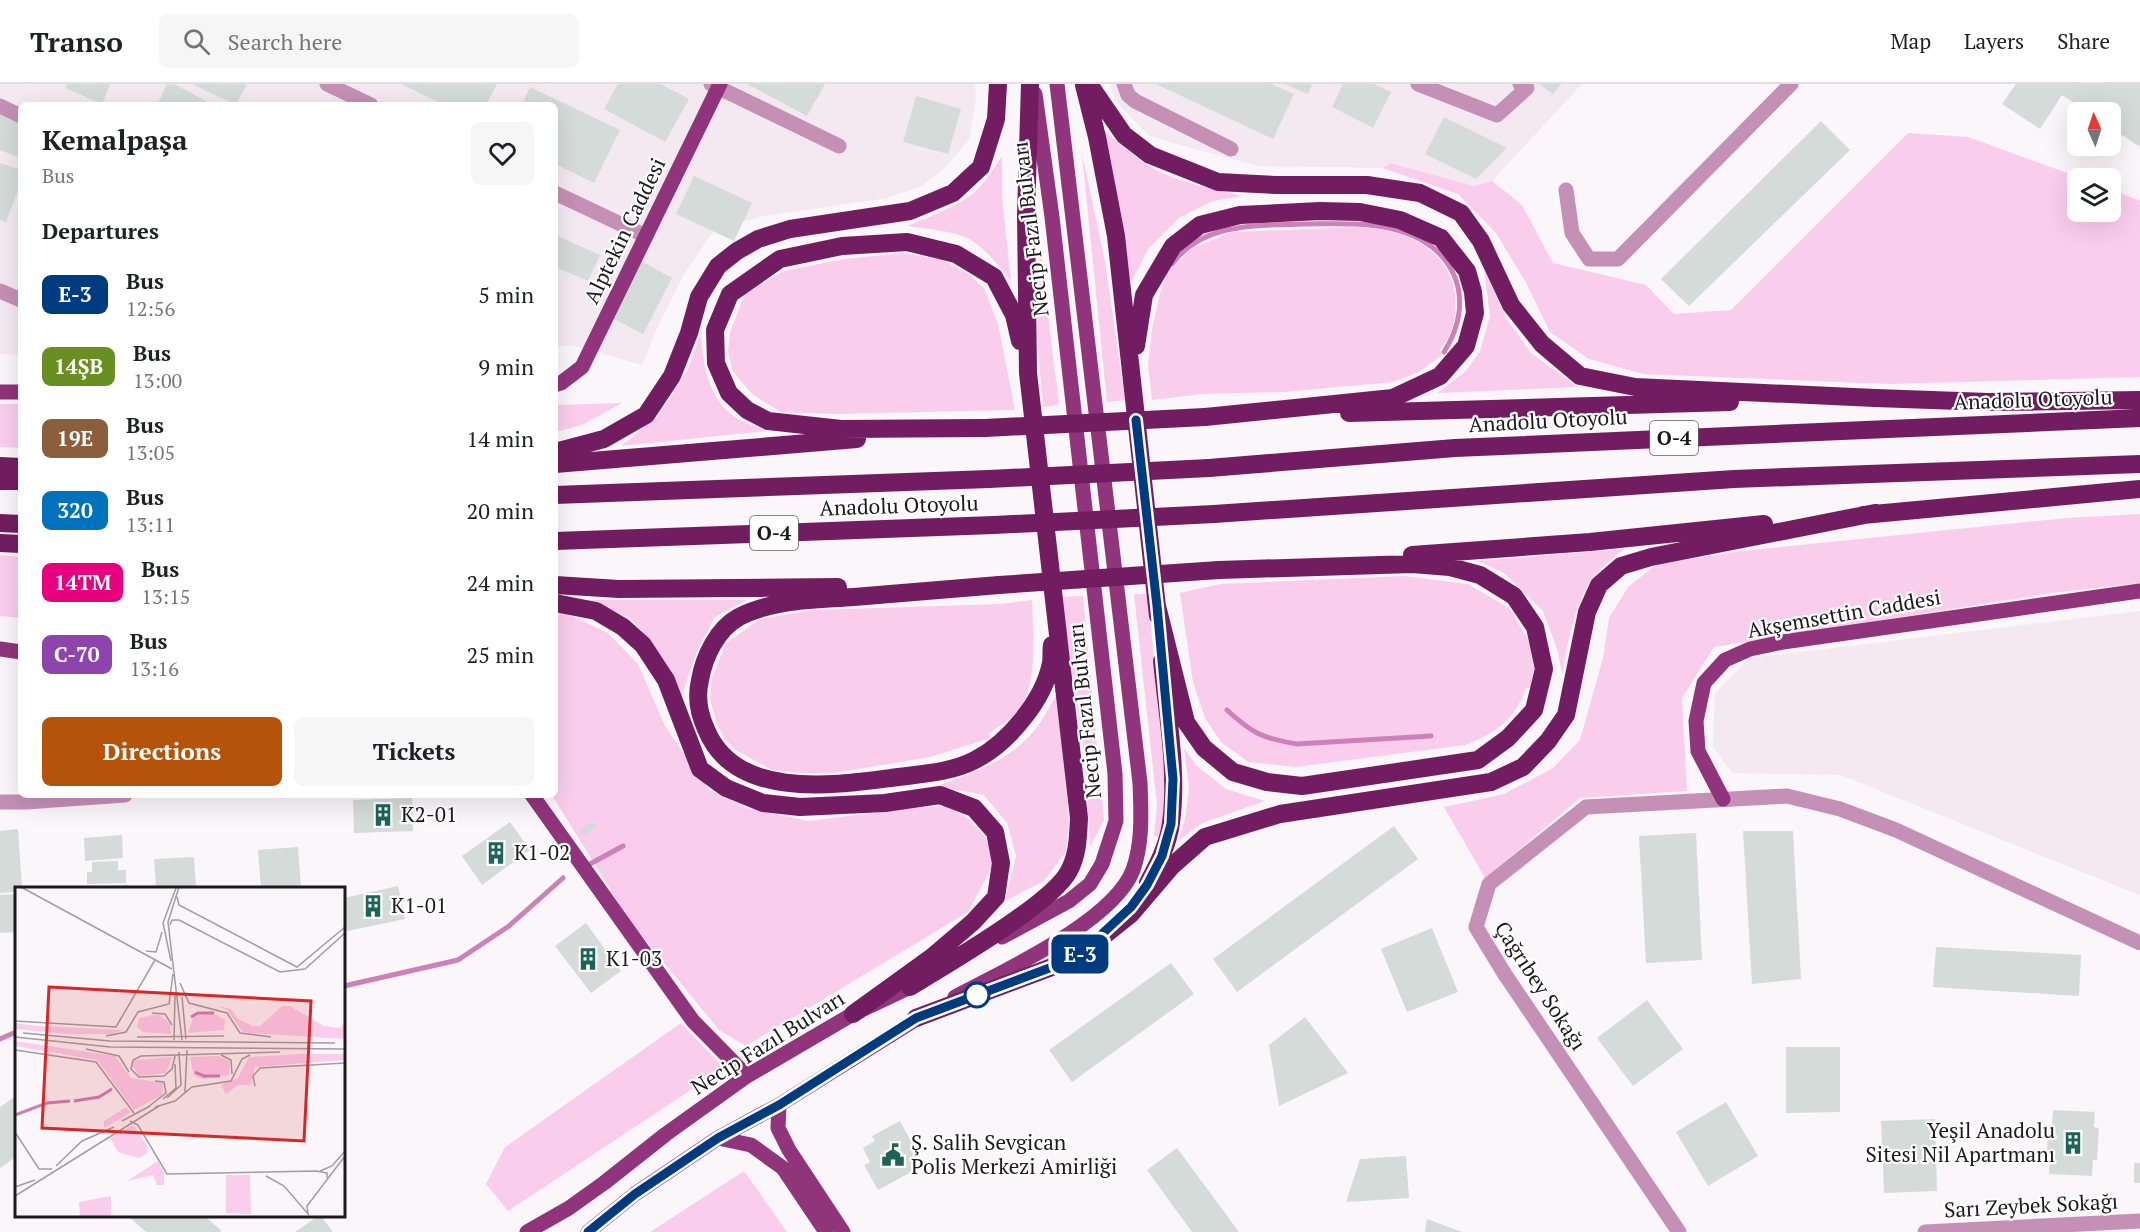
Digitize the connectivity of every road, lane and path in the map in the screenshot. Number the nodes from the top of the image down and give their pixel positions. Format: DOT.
graph roads {
  1 [pos="327,84"];
  2 [pos="998,84"];
  3 [pos="1032,84"];
  4 [pos="1057,84"];
  5 [pos="1084,84"];
  6 [pos="1089,84"];
  7 [pos="1124,84"];
  8 [pos="1418,84"];
  9 [pos="1791,84"];
  10 [pos="717,85"];
  11 [pos="1524,86"];
  12 [pos="365,102"];
  13 [pos="0,106"];
  14 [pos="18,115"];
  15 [pos="839,146"];
  16 [pos="1231,149"];
  17 [pos="1566,190"];
  18 [pos="558,194"];
  19 [pos="646,236"];
  20 [pos="0,291"];
  21 [pos="18,299"];
  22 [pos="1028,373"];
  23 [pos="558,381"];
  24 [pos="1132,383"];
  25 [pos="0,392"];
  26 [pos="18,392"];
  27 [pos="1875,398"];
  28 [pos="2140,400"];
  29 [pos="1205,417"];
  30 [pos="2140,418"];
  31 [pos="985,428"];
  32 [pos="558,451"];
  33 [pos="558,464"];
  34 [pos="2140,464"];
  35 [pos="0,466"];
  36 [pos="18,466"];
  37 [pos="0,481"];
  38 [pos="18,481"];
  39 [pos="2140,489"];
  40 [pos="558,495"];
  41 [pos="1875,513"];
  42 [pos="0,523"];
  43 [pos="18,524"];
  44 [pos="558,541"];
  45 [pos="0,543"];
  46 [pos="18,544"];
  47 [pos="1219,570"];
  48 [pos="558,585"];
  49 [pos="999,585"];
  50 [pos="2140,591"];
  51 [pos="1053,592"];
  52 [pos="558,604"];
  53 [pos="1157,606"];
  54 [pos="0,649"];
  55 [pos="18,652"];
  56 [pos="83,798"];
  57 [pos="534,798"];
  58 [pos="1723,799"];
  59 [pos="0,802"];
  60 [pos="2140,943"];
  61 [pos="1076,958"];
  62 [pos="910,987"];
  63 [pos="853,1014"];
  64 [pos="916,1018"];
  65 [pos="747,1076"];
  66 [pos="779,1105"];
  67 [pos="718,1138"];
  68 [pos="2140,1221"];
  69 [pos="527,1232"];
  70 [pos="588,1232"];
  71 [pos="826,1232"];
  72 [pos="843,1232"];
  73 [pos="1679,1232"];
  74 [pos="1925,1232"];
  1 -- 12 [label="street"];
  2 -- 32 [label="highway"];
  3 -- 22 [label="highway"];
  3 -- 62 [label="main road, Necip Fazıl Bulvarı"];
  4 -- 64 [label="main road, Necip Fazıl Bulvarı"];
  5 -- 24 [label="highway"];
  6 -- 27 [label="highway"];
  7 -- 16 [label="street"];
  8 -- 11 [label="street"];
  9 -- 17 [label="street"];
  10 -- 15 [label="street"];
  10 -- 19 [label="main road, Alptekin Caddesi"];
  13 -- 14 [label="street"];
  18 -- 19 [label="street"];
  19 -- 23 [label="main road, Alptekin Caddesi"];
  20 -- 21 [label="street"];
  22 -- 31 [label="highway"];
  22 -- 51 [label="highway"];
  24 -- 29 [label="highway"];
  24 -- 53 [label="highway"];
  25 -- 26 [label="main road"];
  27 -- 28 [label="highway"];
  27 -- 29 [label="highway"];
  29 -- 31 [label="highway, bridge"];
  30 -- 40 [label="highway, Anadolu Otoyolu / O-4, bridge"];
  31 -- 33 [label="highway"];
  34 -- 44 [label="highway, Anadolu Otoyolu / O-4, bridge"];
  35 -- 36 [label="highway"];
  37 -- 38 [label="highway"];
  39 -- 41 [label="highway"];
  41 -- 47 [label="highway"];
  41 -- 61 [label="highway"];
  42 -- 43 [label="highway"];
  45 -- 46 [label="highway"];
  47 -- 49 [label="highway, bridge"];
  47 -- 53 [label="highway"];
  48 -- 49 [label="highway"];
  49 -- 51 [label="highway"];
  50 -- 58 [label="main road, Akşemsettin Caddesi"];
  51 -- 62 [label="highway"];
  52 -- 63 [label="highway"];
  53 -- 61 [label="highway"];
  54 -- 55 [label="main road"];
  56 -- 59 [label="street"];
  57 -- 65 [label="main road"];
  58 -- 60 [label="street"];
  58 -- 73 [label="street, Çağrıbey Sokağı"];
  61 -- 64 [label="highway"];
  62 -- 63 [label="main road, Necip Fazıl Bulvarı"];
  63 -- 65 [label="main road, Necip Fazıl Bulvarı"];
  64 -- 66 [label="main road, Necip Fazıl Bulvarı"];
  65 -- 69 [label="main road, Necip Fazıl Bulvarı"];
  66 -- 67 [label="main road, Necip Fazıl Bulvarı"];
  66 -- 72 [label="main road"];
  67 -- 70 [label="main road, Necip Fazıl Bulvarı"];
  67 -- 71 [label="main road"];
  68 -- 74 [label="street, Sarı Zeybek Sokağı"];
}
